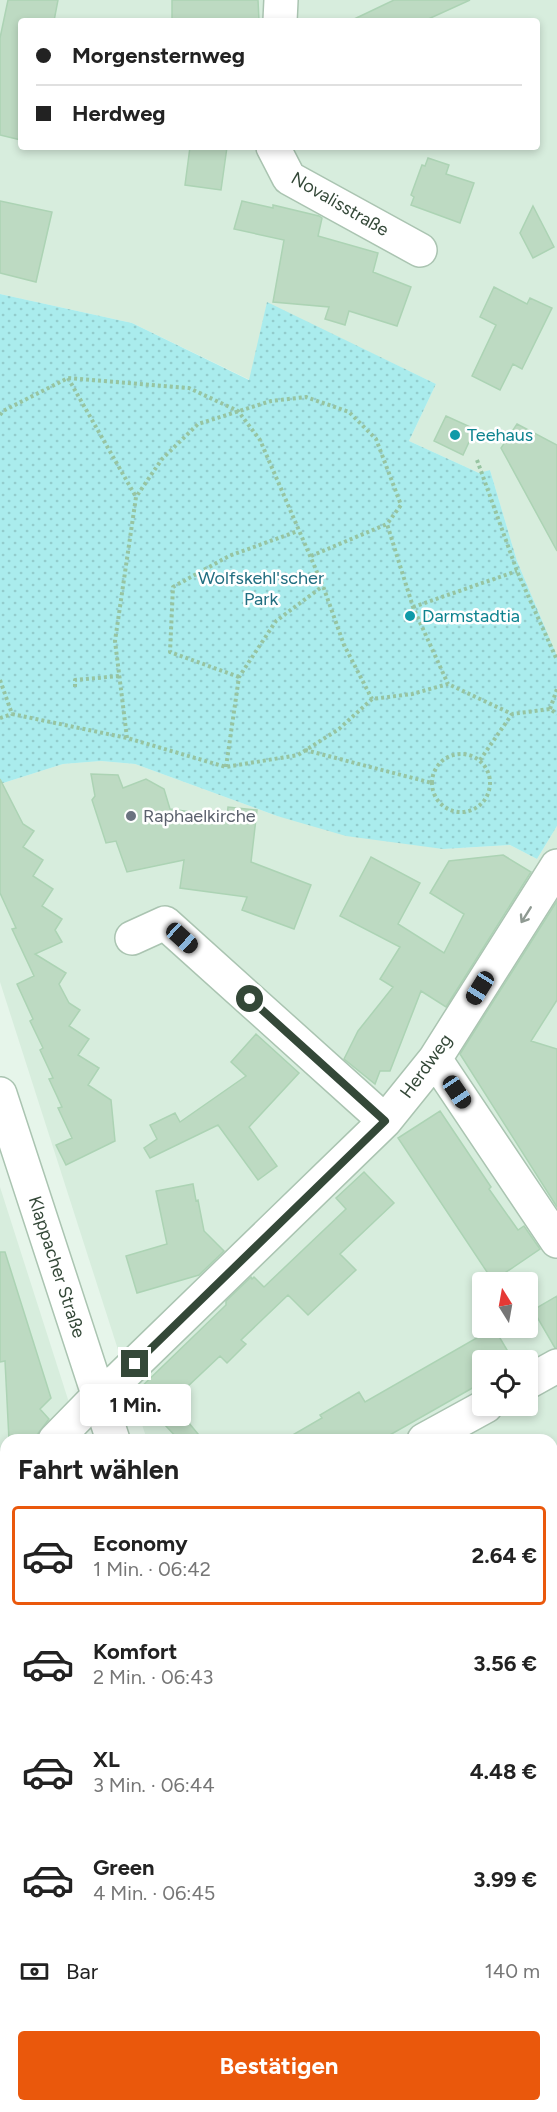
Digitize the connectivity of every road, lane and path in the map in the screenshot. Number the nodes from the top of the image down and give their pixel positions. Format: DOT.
graph roads {
  1 [pos="281,0"];
  2 [pos="280,18"];
  3 [pos="275,150"];
  4 [pos="420,250"];
  5 [pos="68,378"];
  6 [pos="238,411"];
  7 [pos="0,415"];
  8 [pos="477,460"];
  9 [pos="136,497"];
  10 [pos="387,524"];
  11 [pos="298,531"];
  12 [pos="311,556"];
  13 [pos="517,571"];
  14 [pos="323,586"];
  15 [pos="413,607"];
  16 [pos="557,660"];
  17 [pos="119,676"];
  18 [pos="239,677"];
  19 [pos="0,680"];
  20 [pos="448,684"];
  21 [pos="75,687"];
  22 [pos="557,689"];
  23 [pos="372,699"];
  24 [pos="550,709"];
  25 [pos="12,714"];
  26 [pos="512,714"];
  27 [pos="557,714"];
  28 [pos="0,717"];
  29 [pos="127,738"];
  30 [pos="305,750"];
  31 [pos="480,760"];
  32 [pos="226,767"];
  33 [pos="432,783"];
  34 [pos="557,866"];
  35 [pos="132,938"];
  36 [pos="435,1059"];
  37 [pos="0,1094"];
  38 [pos="385,1121"];
  39 [pos="557,1241"];
  40 [pos="557,1366"];
  41 [pos="538,1376"];
  42 [pos="99,1395"];
  43 [pos="472,1414"];
  44 [pos="61,1434"];
  45 [pos="111,1434"];
  46 [pos="435,1434"];
  1 -- 2 [label="street"];
  3 -- 4 [label="street, Novalisstraße"];
  5 -- 6 [label="path"];
  5 -- 7 [label="path"];
  5 -- 9 [label="path"];
  6 -- 9 [label="path"];
  6 -- 10 [label="path"];
  6 -- 11 [label="path"];
  8 -- 13 [label="path"];
  9 -- 17 [label="path"];
  10 -- 12 [label="path"];
  10 -- 15 [label="path"];
  11 -- 12 [label="path"];
  11 -- 18 [label="path"];
  12 -- 14 [label="path"];
  13 -- 15 [label="path"];
  13 -- 16 [label="path"];
  14 -- 18 [label="path"];
  14 -- 23 [label="path"];
  15 -- 20 [label="path"];
  17 -- 21 [label="path"];
  17 -- 29 [label="path"];
  18 -- 32 [label="path"];
  19 -- 25 [label="path"];
  20 -- 23 [label="path"];
  20 -- 26 [label="path"];
  22 -- 24 [label="path"];
  23 -- 30 [label="path"];
  24 -- 26 [label="path"];
  24 -- 27 [label="path"];
  25 -- 28 [label="path"];
  25 -- 29 [label="path"];
  26 -- 31 [label="path"];
  29 -- 32 [label="path"];
  30 -- 32 [label="path"];
  30 -- 33 [label="path"];
  31 -- 33 [label="path"];
  31 -- 33 [label="path"];
  34 -- 36 [label="street, Herdweg, one-way"];
  35 -- 38 [label="street"];
  36 -- 38 [label="street, Herdweg"];
  36 -- 39 [label="street"];
  37 -- 42 [label="street, Klappacher Straße"];
  38 -- 42 [label="street, Herdweg"];
  40 -- 41 [label="street"];
  42 -- 44 [label="street, Herdweg"];
  42 -- 45 [label="street, Klappacher Straße"];
  43 -- 46 [label="street"];
}
